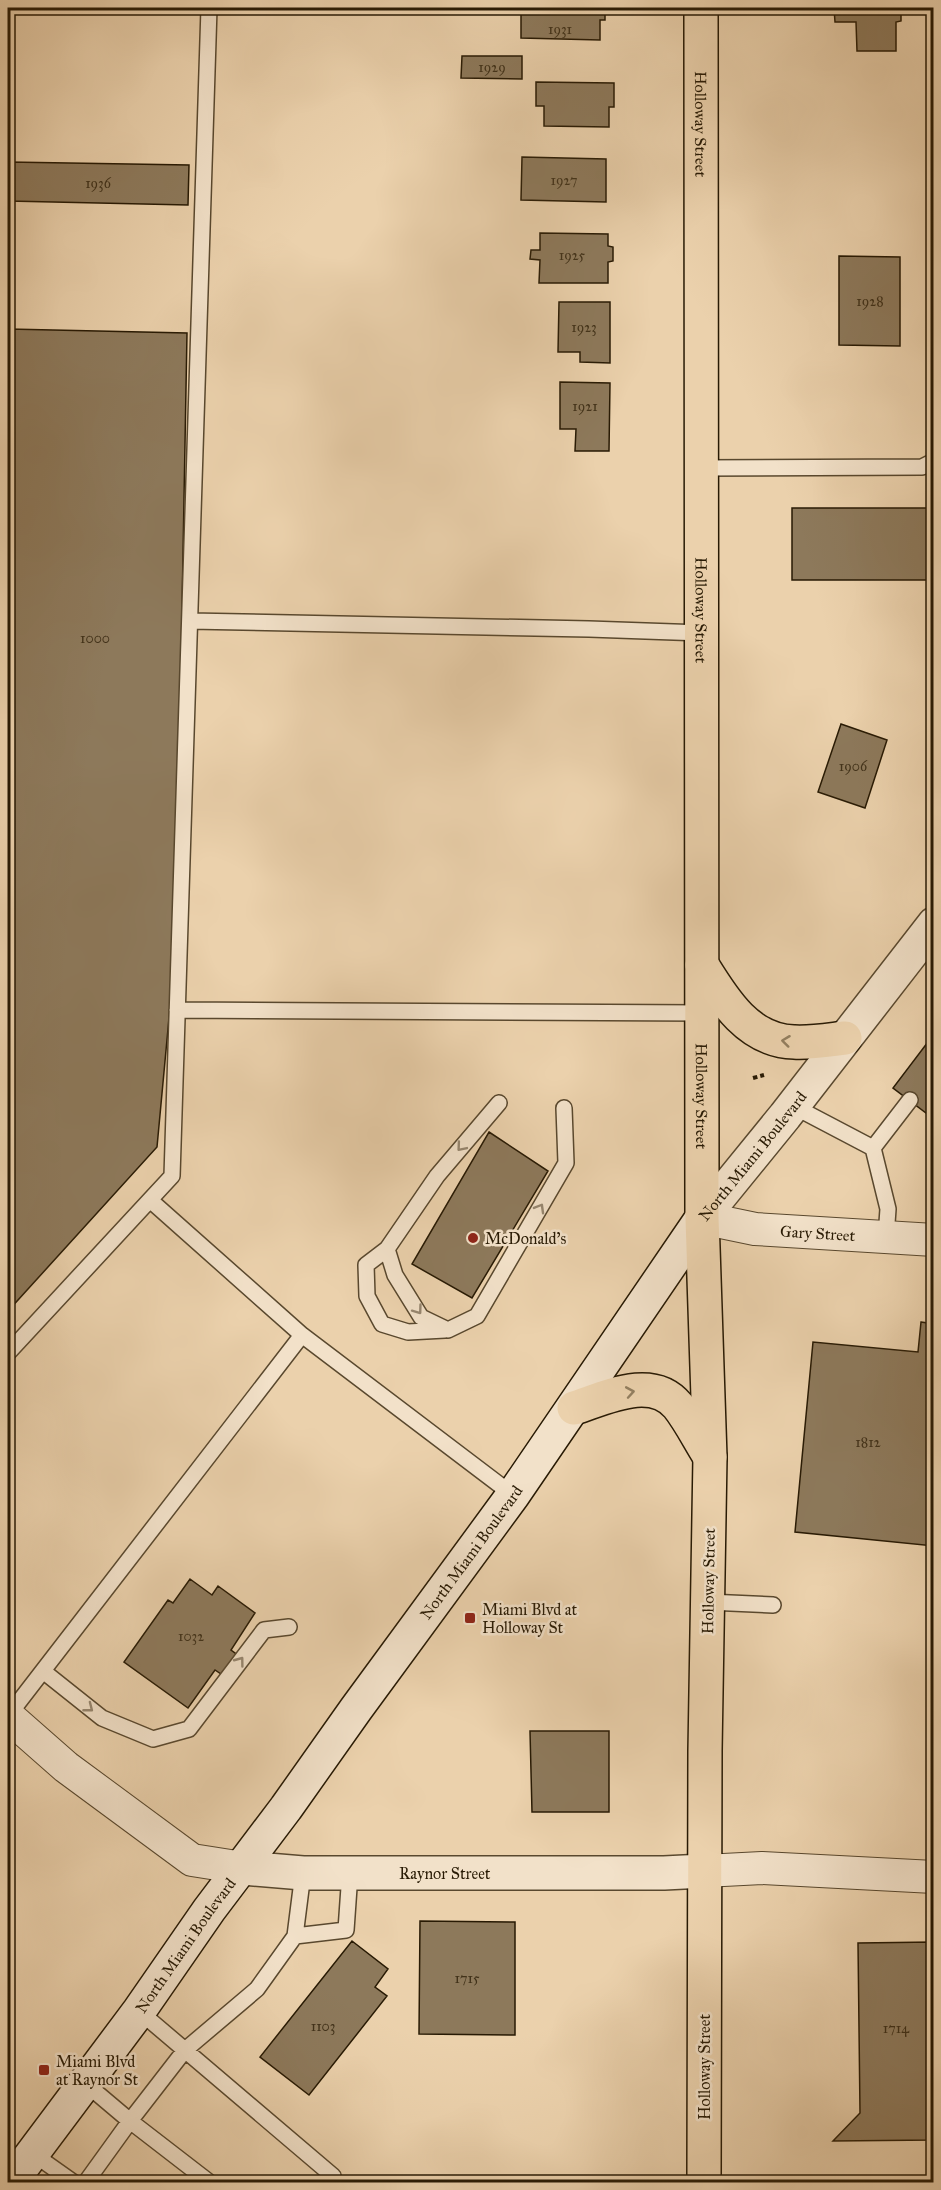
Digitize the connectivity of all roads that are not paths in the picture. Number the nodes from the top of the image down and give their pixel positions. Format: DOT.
graph roads {
  1 [pos="209,8"];
  2 [pos="701,8"];
  3 [pos="933,461"];
  4 [pos="701,468"];
  5 [pos="190,621"];
  6 [pos="702,633"];
  7 [pos="929,940"];
  8 [pos="702,965"];
  9 [pos="177,1010"];
  10 [pos="702,1013"];
  11 [pos="845,1038"];
  12 [pos="910,1100"];
  13 [pos="499,1103"];
  14 [pos="793,1106"];
  15 [pos="564,1108"];
  16 [pos="873,1148"];
  17 [pos="150,1200"];
  18 [pos="702,1218"];
  19 [pos="886,1237"];
  20 [pos="933,1240"];
  21 [pos="387,1249"];
  22 [pos="448,1330"];
  23 [pos="302,1335"];
  24 [pos="8,1353"];
  25 [pos="574,1408"];
  26 [pos="710,1456"];
  27 [pos="513,1495"];
  28 [pos="708,1602"];
  29 [pos="773,1605"];
  30 [pos="289,1627"];
  31 [pos="43,1671"];
  32 [pos="8,1716"];
  33 [pos="243,1868"];
  34 [pos="704,1871"];
  35 [pos="303,1873"];
  36 [pos="350,1873"];
  37 [pos="933,1877"];
  38 [pos="295,1936"];
  39 [pos="139,2011"];
  40 [pos="184,2050"];
  41 [pos="85,2083"];
  42 [pos="130,2121"];
  43 [pos="32,2153"];
  44 [pos="192,2178"];
  45 [pos="10,2182"];
  46 [pos="73,2182"];
  47 [pos="86,2182"];
  48 [pos="209,2182"];
  49 [pos="328,2182"];
  50 [pos="704,2182"];
  1 -- 5 [label="lane"];
  2 -- 4 [label="main road, Holloway Street"];
  3 -- 4 [label="lane"];
  4 -- 6 [label="main road, Holloway Street"];
  5 -- 6 [label="lane"];
  5 -- 9 [label="lane"];
  6 -- 8 [label="main road, Holloway Street"];
  7 -- 11 [label="main road, North Miami Boulevard"];
  8 -- 10 [label="main road, Holloway Street"];
  11 -- 8 [label="main road, one-way"];
  9 -- 10 [label="lane"];
  9 -- 17 [label="lane"];
  10 -- 18 [label="main road, Holloway Street"];
  11 -- 14 [label="main road, North Miami Boulevard"];
  12 -- 16 [label="lane"];
  13 -- 21 [label="lane, one-way"];
  14 -- 16 [label="lane"];
  14 -- 18 [label="main road, North Miami Boulevard"];
  22 -- 15 [label="lane, one-way"];
  16 -- 19 [label="lane"];
  17 -- 23 [label="lane"];
  17 -- 24 [label="lane"];
  18 -- 19 [label="street, Gary Street"];
  18 -- 25 [label="main road, North Miami Boulevard"];
  18 -- 26 [label="main road, Holloway Street"];
  19 -- 20 [label="street, Gary Street"];
  21 -- 22 [label="lane, one-way"];
  21 -- 22 [label="lane"];
  23 -- 27 [label="lane"];
  23 -- 31 [label="lane"];
  25 -- 26 [label="main road, one-way"];
  25 -- 27 [label="main road, North Miami Boulevard"];
  26 -- 28 [label="main road, Holloway Street"];
  27 -- 33 [label="main road, North Miami Boulevard"];
  28 -- 29 [label="lane"];
  28 -- 34 [label="main road, Holloway Street"];
  31 -- 30 [label="lane, one-way"];
  31 -- 32 [label="lane"];
  32 -- 33 [label="street, Raynor Street"];
  33 -- 35 [label="main road, Raynor Street"];
  33 -- 39 [label="main road, North Miami Boulevard"];
  34 -- 36 [label="main road, Raynor Street"];
  34 -- 37 [label="street, Raynor Street"];
  34 -- 50 [label="main road, Holloway Street"];
  35 -- 36 [label="main road, Raynor Street"];
  35 -- 38 [label="lane"];
  36 -- 38 [label="lane"];
  38 -- 40 [label="lane"];
  39 -- 40 [label="lane"];
  39 -- 41 [label="main road, North Miami Boulevard"];
  40 -- 42 [label="lane"];
  40 -- 49 [label="lane"];
  41 -- 42 [label="lane"];
  41 -- 43 [label="main road, North Miami Boulevard"];
  42 -- 44 [label="lane"];
  42 -- 47 [label="lane"];
  43 -- 45 [label="main road, North Miami Boulevard"];
  43 -- 46 [label="lane"];
  44 -- 48 [label="lane"];
}
